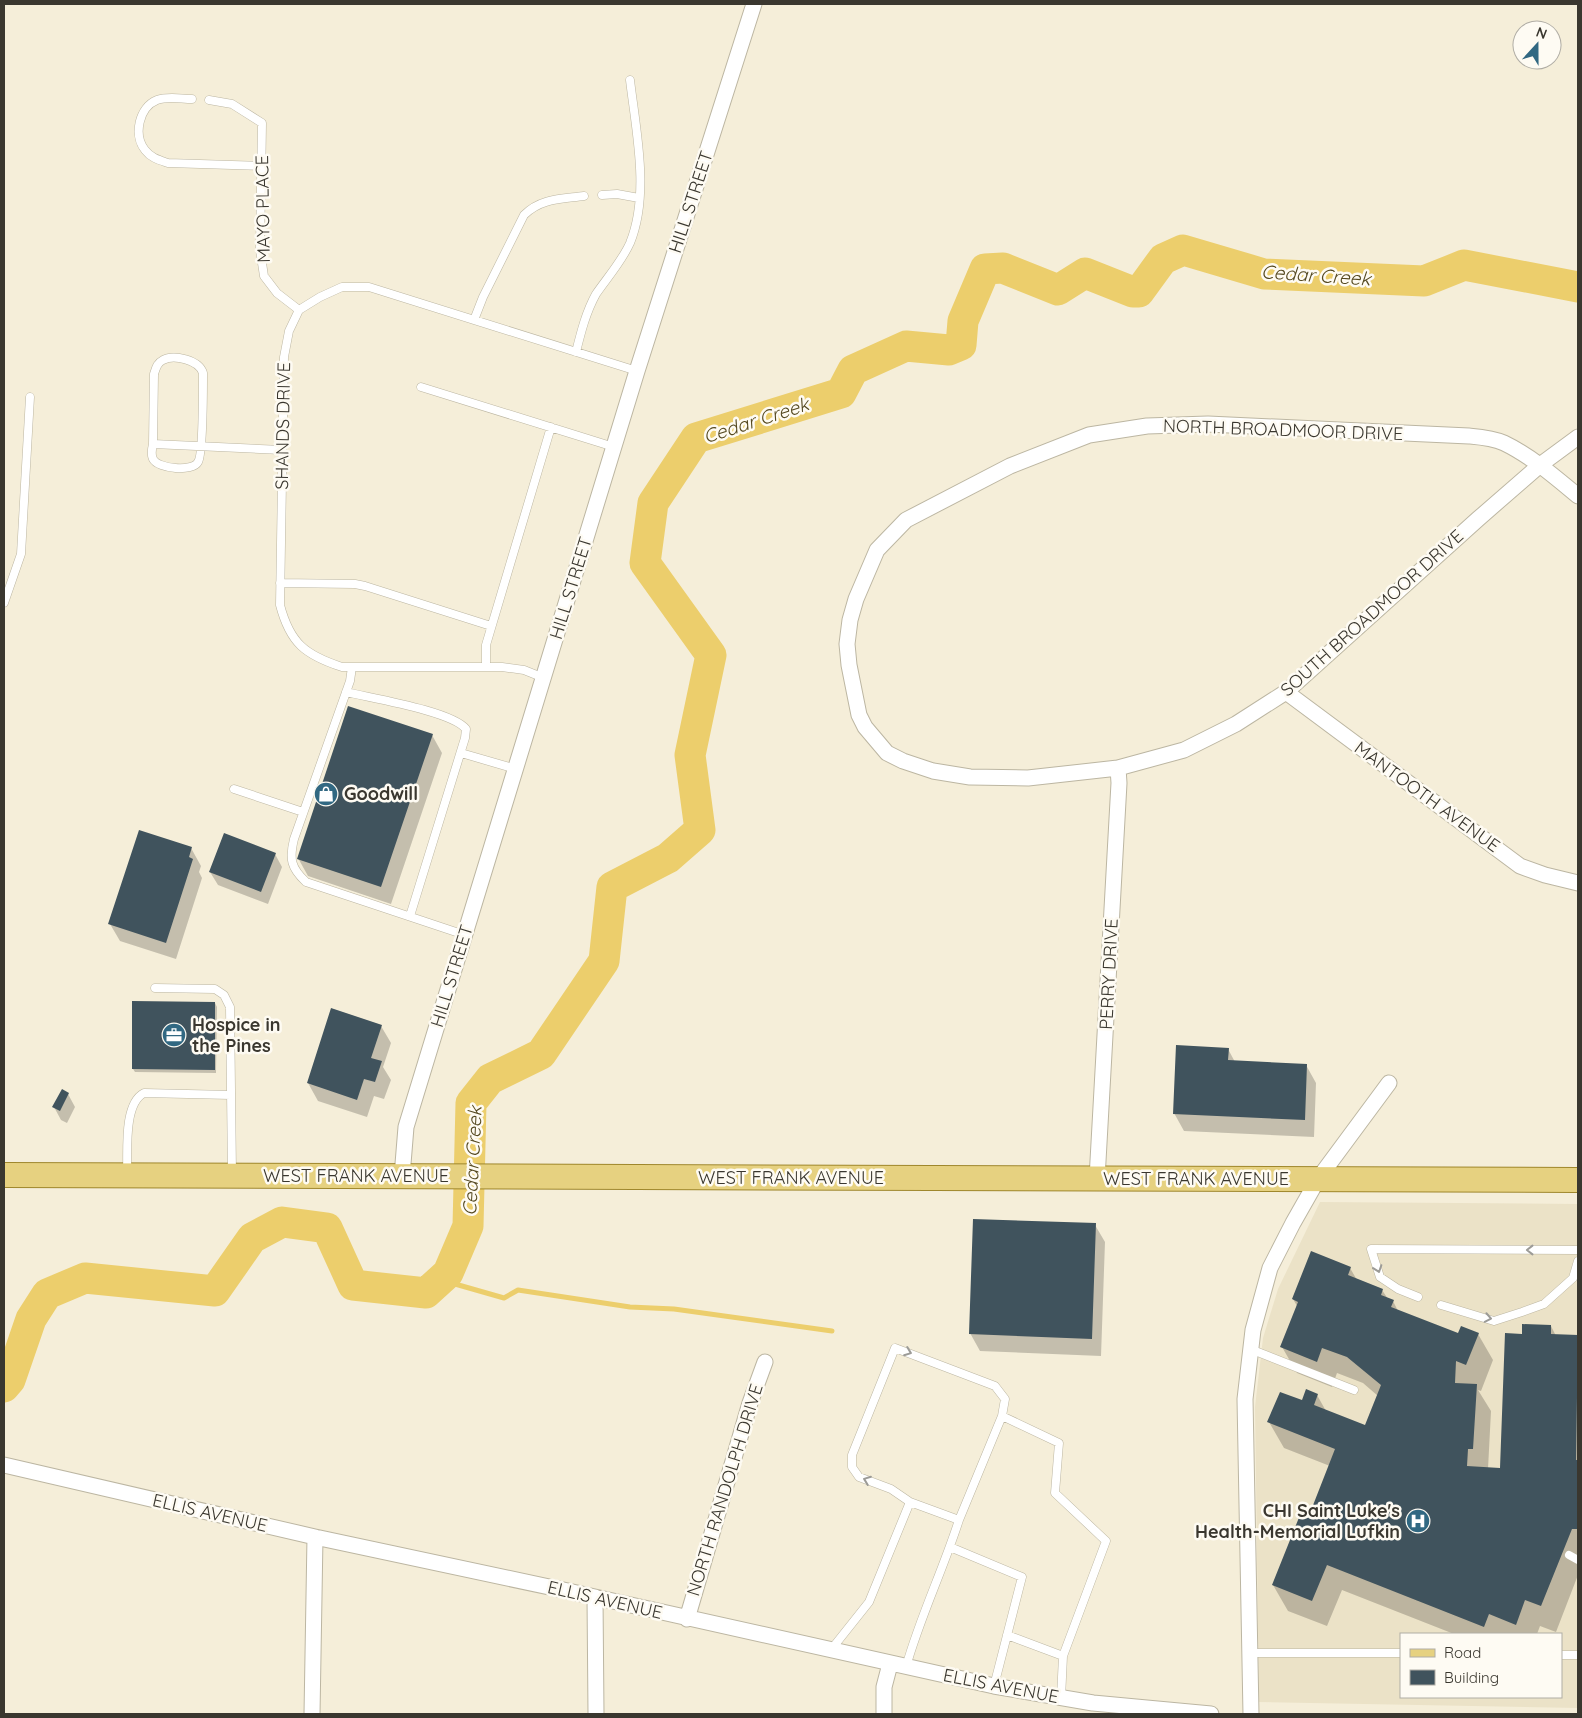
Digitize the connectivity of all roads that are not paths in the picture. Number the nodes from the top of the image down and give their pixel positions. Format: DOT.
graph roads {
  1 [pos="754,4"];
  2 [pos="630,80"];
  3 [pos="192,99"];
  4 [pos="209,100"];
  5 [pos="262,166"];
  6 [pos="602,195"];
  7 [pos="584,196"];
  8 [pos="639,198"];
  9 [pos="299,310"];
  10 [pos="474,320"];
  11 [pos="576,352"];
  12 [pos="637,371"];
  13 [pos="421,387"];
  14 [pos="30,397"];
  15 [pos="551,427"];
  16 [pos="1578,437"];
  17 [pos="153,444"];
  18 [pos="200,446"];
  19 [pos="614,447"];
  20 [pos="282,450"];
  21 [pos="1540,465"];
  22 [pos="1578,496"];
  23 [pos="280,583"];
  24 [pos="4,603"];
  25 [pos="492,626"];
  26 [pos="352,667"];
  27 [pos="486,667"];
  28 [pos="544,678"];
  29 [pos="346,692"];
  30 [pos="1286,692"];
  31 [pos="461,753"];
  32 [pos="1118,768"];
  33 [pos="516,770"];
  34 [pos="234,789"];
  35 [pos="303,812"];
  36 [pos="1578,883"];
  37 [pos="410,916"];
  38 [pos="465,934"];
  39 [pos="155,988"];
  40 [pos="1389,1083"];
  41 [pos="231,1095"];
  42 [pos="4,1175"];
  43 [pos="127,1176"];
  44 [pos="232,1176"];
  45 [pos="402,1176"];
  46 [pos="1097,1179"];
  47 [pos="1318,1179"];
  48 [pos="1578,1180"];
  49 [pos="1578,1250"];
  50 [pos="1578,1260"];
  51 [pos="1418,1297"];
  52 [pos="1441,1305"];
  53 [pos="1250,1349"];
  54 [pos="765,1362"];
  55 [pos="1354,1390"];
  56 [pos="1002,1416"];
  57 [pos="4,1465"];
  58 [pos="910,1502"];
  59 [pos="959,1520"];
  60 [pos="315,1538"];
  61 [pos="950,1548"];
  62 [pos="1569,1555"];
  63 [pos="1578,1560"];
  64 [pos="595,1597"];
  65 [pos="687,1619"];
  66 [pos="1007,1635"];
  67 [pos="830,1651"];
  68 [pos="1250,1653"];
  69 [pos="1400,1653"];
  70 [pos="1562,1655"];
  71 [pos="1578,1655"];
  72 [pos="1064,1656"];
  73 [pos="890,1664"];
  74 [pos="906,1667"];
  75 [pos="994,1686"];
  76 [pos="1061,1698"];
  77 [pos="312,1714"];
  78 [pos="596,1714"];
  79 [pos="884,1714"];
  80 [pos="1211,1714"];
  81 [pos="1251,1714"];
  1 -- 12 [label="street, HILL STREET"];
  2 -- 8 [label="lane"];
  3 -- 5 [label="lane"];
  4 -- 5 [label="lane, MAYO PLACE"];
  5 -- 9 [label="lane, MAYO PLACE"];
  6 -- 8 [label="lane"];
  7 -- 10 [label="lane"];
  8 -- 11 [label="lane"];
  9 -- 10 [label="lane"];
  9 -- 20 [label="lane, SHANDS DRIVE"];
  10 -- 11 [label="lane"];
  11 -- 12 [label="lane"];
  12 -- 19 [label="street, HILL STREET"];
  13 -- 15 [label="lane"];
  14 -- 24 [label="lane"];
  15 -- 19 [label="lane"];
  15 -- 25 [label="lane"];
  16 -- 21 [label="street, SOUTH BROADMOOR DRIVE"];
  17 -- 18 [label="lane"];
  17 -- 18 [label="lane"];
  17 -- 18 [label="lane"];
  18 -- 20 [label="lane"];
  19 -- 28 [label="street, HILL STREET"];
  20 -- 23 [label="lane, SHANDS DRIVE"];
  21 -- 22 [label="street, NORTH BROADMOOR DRIVE"];
  21 -- 30 [label="street, SOUTH BROADMOOR DRIVE"];
  21 -- 32 [label="street, NORTH BROADMOOR DRIVE"];
  23 -- 25 [label="lane"];
  23 -- 26 [label="lane, SHANDS DRIVE"];
  25 -- 27 [label="lane"];
  26 -- 27 [label="lane, SHANDS DRIVE"];
  26 -- 29 [label="lane"];
  27 -- 28 [label="lane, SHANDS DRIVE"];
  28 -- 33 [label="street, HILL STREET"];
  29 -- 31 [label="lane"];
  29 -- 35 [label="lane"];
  30 -- 32 [label="street, SOUTH BROADMOOR DRIVE"];
  30 -- 36 [label="street, MANTOOTH AVENUE"];
  31 -- 33 [label="lane"];
  31 -- 37 [label="lane"];
  32 -- 46 [label="street, PERRY DRIVE"];
  33 -- 38 [label="street, HILL STREET"];
  34 -- 35 [label="lane"];
  35 -- 37 [label="lane"];
  37 -- 38 [label="lane"];
  38 -- 45 [label="street, HILL STREET"];
  39 -- 41 [label="lane"];
  40 -- 47 [label="street"];
  41 -- 43 [label="lane"];
  41 -- 44 [label="lane"];
  42 -- 43 [label="main road, WEST FRANK AVENUE"];
  43 -- 44 [label="main road, WEST FRANK AVENUE"];
  44 -- 45 [label="main road, WEST FRANK AVENUE"];
  45 -- 46 [label="main road, WEST FRANK AVENUE"];
  46 -- 47 [label="main road, WEST FRANK AVENUE"];
  47 -- 48 [label="main road, WEST FRANK AVENUE"];
  47 -- 53 [label="street"];
  49 -- 51 [label="lane, one-way"];
  52 -- 50 [label="lane, one-way"];
  53 -- 55 [label="lane"];
  53 -- 68 [label="street"];
  54 -- 65 [label="street, NORTH RANDOLPH DRIVE"];
  58 -- 56 [label="lane, one-way"];
  56 -- 59 [label="lane"];
  56 -- 72 [label="lane"];
  57 -- 60 [label="street, ELLIS AVENUE"];
  58 -- 59 [label="lane"];
  58 -- 67 [label="lane"];
  59 -- 61 [label="lane"];
  60 -- 64 [label="street, ELLIS AVENUE"];
  60 -- 77 [label="street"];
  61 -- 66 [label="lane"];
  61 -- 74 [label="lane"];
  62 -- 63 [label="lane"];
  64 -- 65 [label="street, ELLIS AVENUE"];
  64 -- 78 [label="street"];
  65 -- 67 [label="street, ELLIS AVENUE"];
  66 -- 72 [label="lane"];
  66 -- 75 [label="lane"];
  67 -- 73 [label="street, ELLIS AVENUE"];
  68 -- 69 [label="lane"];
  68 -- 81 [label="street"];
  70 -- 71 [label="lane"];
  72 -- 76 [label="lane"];
  73 -- 74 [label="street, ELLIS AVENUE"];
  73 -- 79 [label="street"];
  74 -- 75 [label="street, ELLIS AVENUE"];
  75 -- 76 [label="street, ELLIS AVENUE"];
  76 -- 80 [label="street, ELLIS AVENUE"];
}
